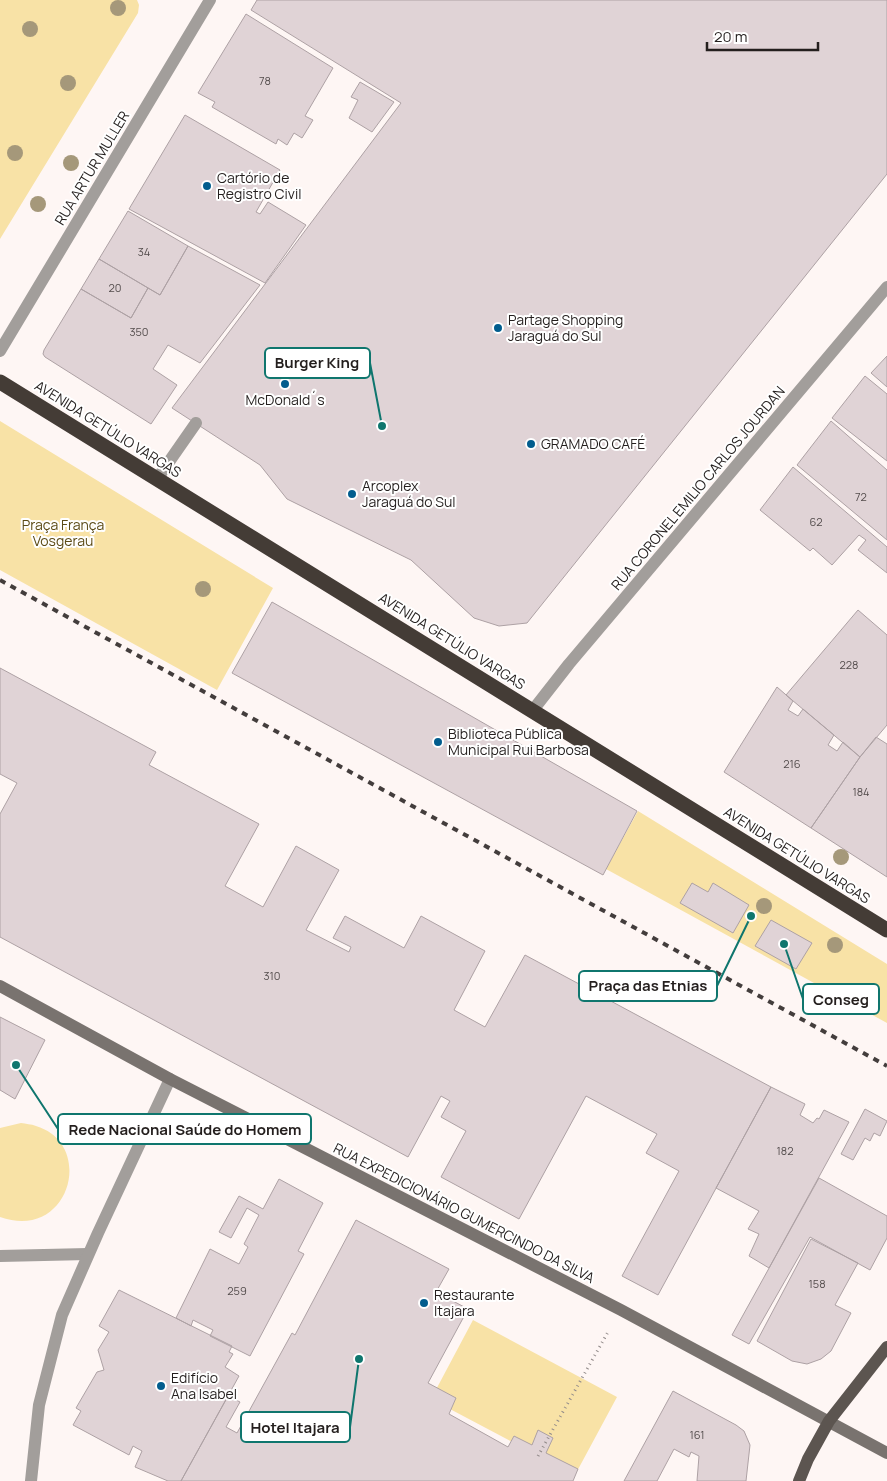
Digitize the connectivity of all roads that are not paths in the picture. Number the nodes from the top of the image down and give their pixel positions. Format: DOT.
graph roads {
  1 [pos="210,0"];
  2 [pos="887,287"];
  3 [pos="0,350"];
  4 [pos="0,382"];
  5 [pos="196,424"];
  6 [pos="157,479"];
  7 [pos="533,710"];
  8 [pos="887,930"];
  9 [pos="0,986"];
  10 [pos="170,1079"];
  11 [pos="88,1254"];
  12 [pos="0,1256"];
  13 [pos="887,1347"];
  14 [pos="828,1421"];
  15 [pos="887,1453"];
  16 [pos="32,1481"];
  17 [pos="799,1481"];
  1 -- 3 [label="street, RUA ARTUR MULLER"];
  2 -- 7 [label="street, RUA CORONEL EMILIO CARLOS JOURDAN"];
  4 -- 6 [label="highway, AVENIDA GETÚLIO VARGAS"];
  5 -- 6 [label="street"];
  6 -- 7 [label="highway, AVENIDA GETÚLIO VARGAS"];
  7 -- 8 [label="highway, AVENIDA GETÚLIO VARGAS"];
  9 -- 10 [label="street, RUA EXPEDICIONÁRIO GUMERCINDO DA SILVA"];
  10 -- 11 [label="street"];
  10 -- 14 [label="street, RUA EXPEDICIONÁRIO GUMERCINDO DA SILVA"];
  11 -- 12 [label="street"];
  11 -- 16 [label="street"];
  13 -- 14 [label="main road"];
  14 -- 15 [label="street, RUA EXPEDICIONÁRIO GUMERCINDO DA SILVA"];
  14 -- 17 [label="main road"];
}
